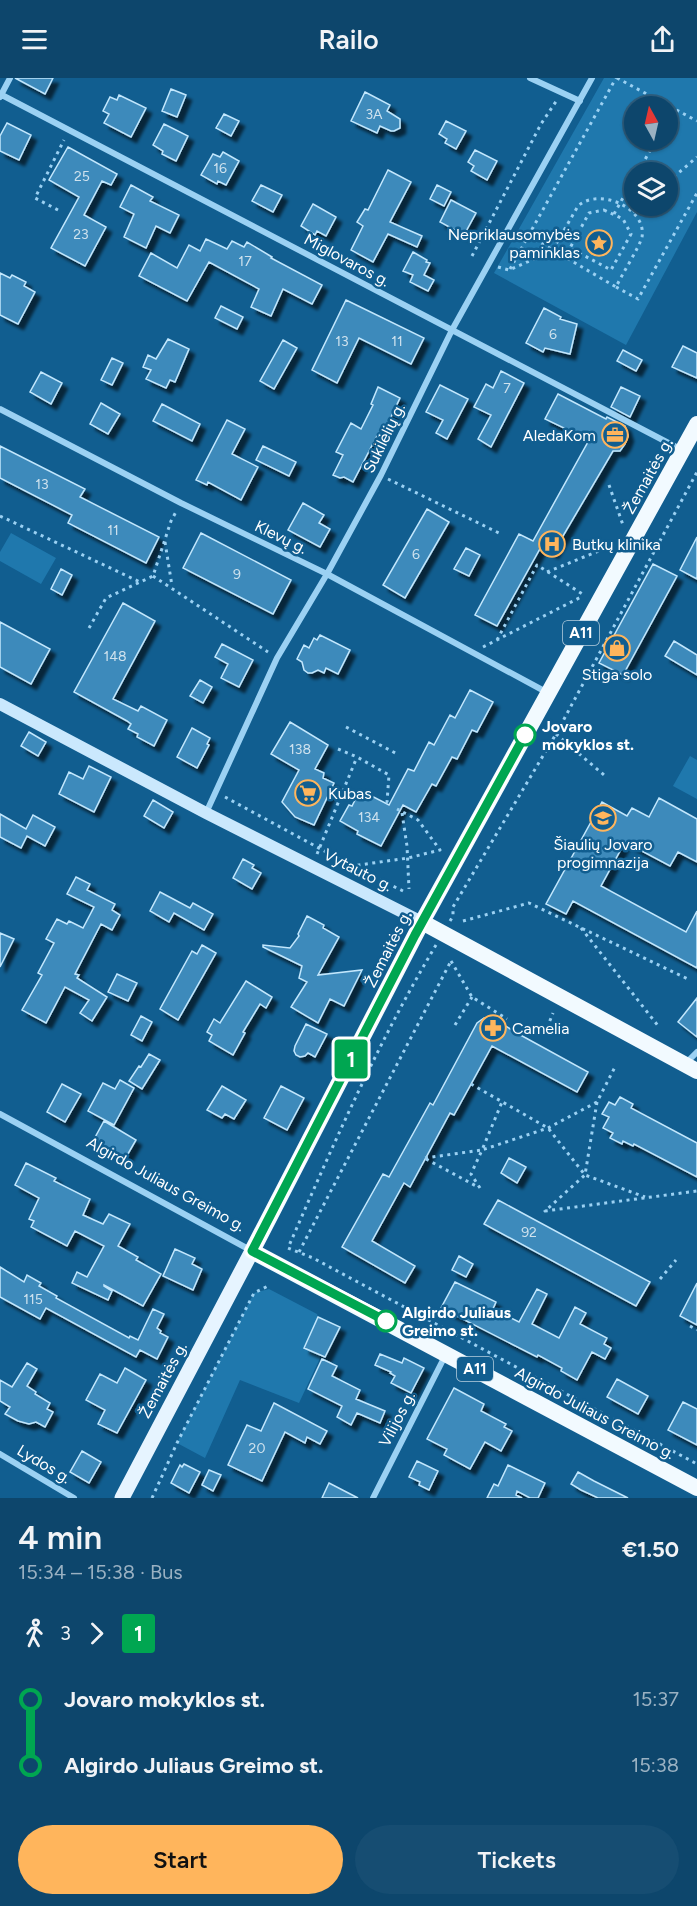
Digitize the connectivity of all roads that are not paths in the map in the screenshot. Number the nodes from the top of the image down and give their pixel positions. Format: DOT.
graph roads {
  1 [pos="10,78"];
  2 [pos="530,78"];
  3 [pos="592,78"];
  4 [pos="0,96"];
  5 [pos="580,101"];
  6 [pos="452,330"];
  7 [pos="0,409"];
  8 [pos="697,424"];
  9 [pos="682,450"];
  10 [pos="327,574"];
  11 [pos="548,693"];
  12 [pos="0,705"];
  13 [pos="206,813"];
  14 [pos="422,922"];
  15 [pos="697,1052"];
  16 [pos="691,1068"];
  17 [pos="0,1114"];
  18 [pos="252,1251"];
  19 [pos="446,1353"];
  20 [pos="0,1454"];
  21 [pos="697,1488"];
  22 [pos="74,1498"];
  23 [pos="122,1498"];
  24 [pos="373,1498"];
  1 -- 4 [label="street"];
  2 -- 5 [label="street"];
  3 -- 5 [label="street, Sukilėlių g."];
  4 -- 6 [label="street, Miglovaros g."];
  5 -- 6 [label="street, Sukilėlių g."];
  6 -- 9 [label="street, Miglovaros g."];
  6 -- 10 [label="street, Sukilėlių g."];
  7 -- 10 [label="street, Klevų g."];
  8 -- 9 [label="highway, Žemaitės g. / A11"];
  9 -- 11 [label="highway, Žemaitės g. / A11"];
  10 -- 11 [label="street, Klevų g."];
  10 -- 13 [label="street, Sukilėlių g."];
  11 -- 14 [label="highway, Žemaitės g. / A11"];
  12 -- 13 [label="main road, Vytauto g."];
  13 -- 14 [label="main road, Vytauto g."];
  14 -- 16 [label="highway, Vytauto g."];
  14 -- 18 [label="highway, Žemaitės g. / A11"];
  15 -- 16 [label="street"];
  17 -- 18 [label="street, Algirdo Juliaus Greimo g."];
  18 -- 19 [label="highway, Algirdo Juliaus Greimo g. / A11"];
  18 -- 23 [label="main road, Žemaitės g."];
  19 -- 21 [label="highway, Algirdo Juliaus Greimo g. / A11"];
  19 -- 24 [label="street, Vilijos g."];
  20 -- 22 [label="street, Lydos g."];
}
